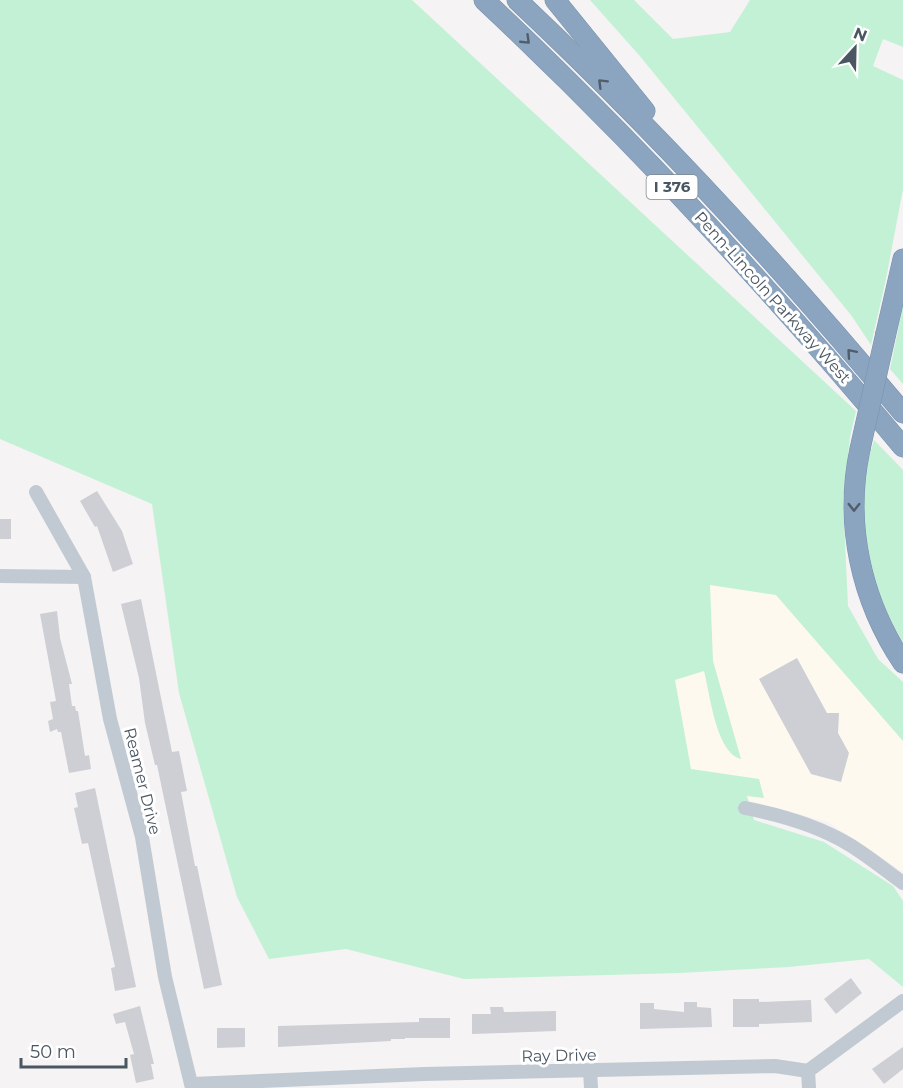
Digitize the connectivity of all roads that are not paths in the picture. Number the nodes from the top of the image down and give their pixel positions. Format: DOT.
graph roads {
  1 [pos="484,0"];
  2 [pos="517,0"];
  3 [pos="555,0"];
  4 [pos="744,231"];
  5 [pos="902,266"];
  6 [pos="903,413"];
  7 [pos="903,447"];
  8 [pos="36,492"];
  9 [pos="0,576"];
  10 [pos="84,577"];
  11 [pos="903,663"];
  12 [pos="746,807"];
  13 [pos="903,883"];
  14 [pos="903,1001"];
  15 [pos="590,1071"];
  16 [pos="808,1071"];
  17 [pos="192,1086"];
  18 [pos="591,1088"];
  19 [pos="809,1088"];
  1 -- 7 [label="highway, Penn-Lincoln Parkway West / I 376, one-way"];
  4 -- 2 [label="highway, Penn-Lincoln Parkway West / I 376, one-way"];
  3 -- 4 [label="highway"];
  6 -- 4 [label="highway, Penn-Lincoln Parkway West / I 376, one-way"];
  5 -- 11 [label="highway, one-way, bridge"];
  8 -- 10 [label="street, Reamer Drive"];
  9 -- 10 [label="street"];
  10 -- 17 [label="street, Reamer Drive"];
  12 -- 13 [label="street"];
  14 -- 16 [label="street"];
  15 -- 16 [label="street, Ray Drive"];
  15 -- 17 [label="street, Ray Drive"];
  15 -- 18 [label="street"];
  16 -- 19 [label="street"];
}
